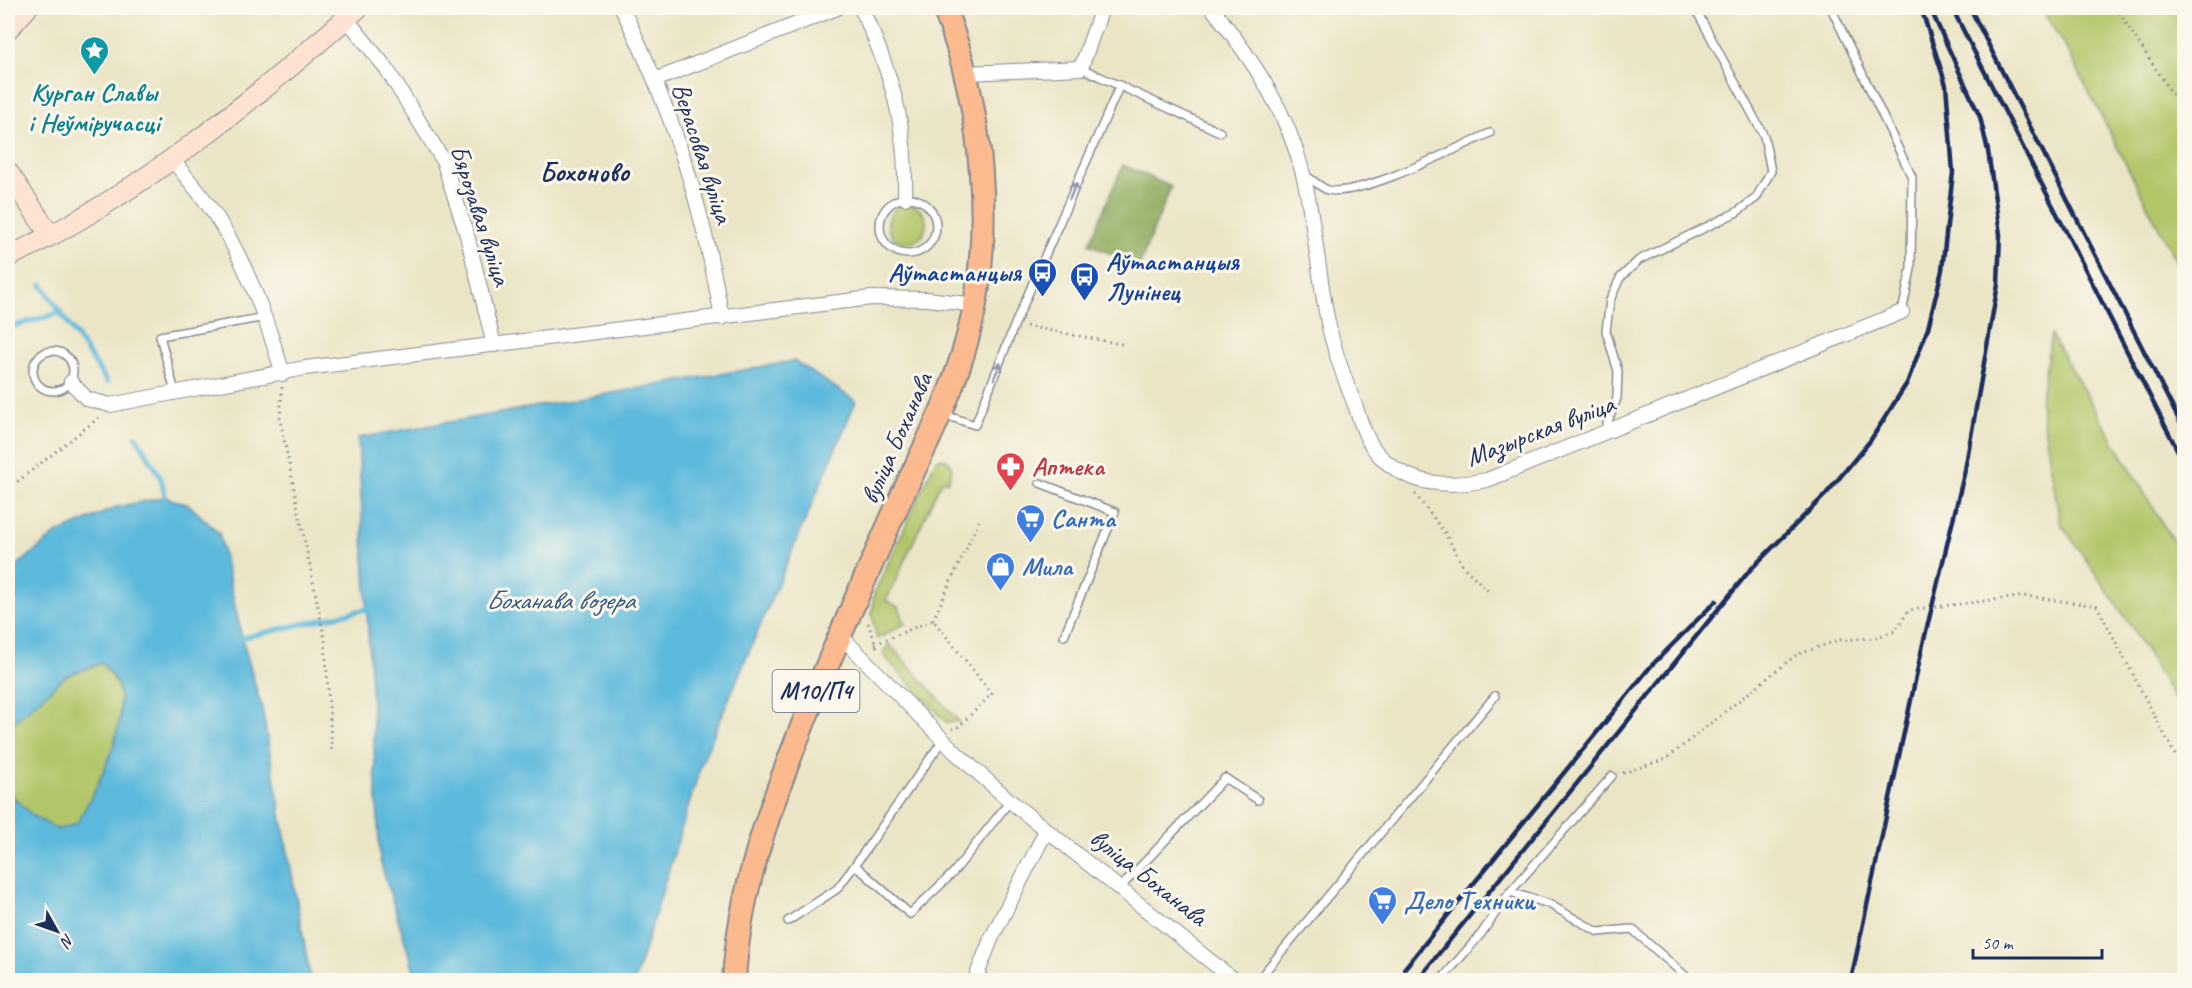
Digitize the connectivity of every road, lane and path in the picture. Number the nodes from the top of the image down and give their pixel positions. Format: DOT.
graph roads {
  1 [pos="27,8"];
  2 [pos="622,8"];
  3 [pos="837,8"];
  4 [pos="861,8"];
  5 [pos="944,8"];
  6 [pos="1102,8"];
  7 [pos="1212,8"];
  8 [pos="1695,8"];
  9 [pos="1831,8"];
  10 [pos="2116,8"];
  11 [pos="352,13"];
  12 [pos="8,29"];
  13 [pos="1081,68"];
  14 [pos="967,73"];
  15 [pos="655,80"];
  16 [pos="1120,85"];
  17 [pos="2184,112"];
  18 [pos="1220,132"];
  19 [pos="1490,132"];
  20 [pos="172,159"];
  21 [pos="8,172"];
  22 [pos="1303,173"];
  23 [pos="905,198"];
  24 [pos="50,234"];
  25 [pos="8,257"];
  26 [pos="975,304"];
  27 [pos="1902,312"];
  28 [pos="266,317"];
  29 [pos="722,318"];
  30 [pos="1016,324"];
  31 [pos="494,345"];
  32 [pos="1126,345"];
  33 [pos="283,374"];
  34 [pos="71,382"];
  35 [pos="175,392"];
  36 [pos="110,405"];
  37 [pos="940,414"];
  38 [pos="1604,432"];
  39 [pos="1402,472"];
  40 [pos="1040,483"];
  41 [pos="8,489"];
  42 [pos="979,521"];
  43 [pos="1490,592"];
  44 [pos="867,617"];
  45 [pos="933,620"];
  46 [pos="839,634"];
  47 [pos="1064,636"];
  48 [pos="875,644"];
  49 [pos="881,659"];
  50 [pos="1495,696"];
  51 [pos="946,735"];
  52 [pos="332,754"];
  53 [pos="2184,772"];
  54 [pos="1612,776"];
  55 [pos="1258,800"];
  56 [pos="1010,801"];
  57 [pos="1046,831"];
  58 [pos="855,865"];
  59 [pos="1118,890"];
  60 [pos="1510,892"];
  61 [pos="788,921"];
  62 [pos="734,981"];
  63 [pos="975,981"];
  64 [pos="1234,981"];
  65 [pos="1258,981"];
  66 [pos="1441,981"];
  67 [pos="1690,981"];
  1 -- 12 [label="street"];
  2 -- 15 [label="street, Верасовая вуліца"];
  3 -- 15 [label="street"];
  4 -- 23 [label="street"];
  5 -- 14 [label="main road, М10/П4"];
  6 -- 13 [label="street"];
  7 -- 22 [label="street, Мазырская вуліца"];
  8 -- 38 [label="lane"];
  9 -- 27 [label="lane"];
  10 -- 17 [label="path"];
  11 -- 20 [label="street"];
  11 -- 31 [label="street, Бярозавая вуліца"];
  13 -- 14 [label="street"];
  13 -- 16 [label="lane"];
  14 -- 26 [label="main road, вуліца Боханава / М10/П4"];
  15 -- 29 [label="street, Верасовая вуліца"];
  16 -- 18 [label="lane"];
  30 -- 16 [label="lane, one-way"];
  19 -- 22 [label="lane"];
  20 -- 24 [label="street"];
  20 -- 28 [label="street"];
  21 -- 24 [label="street"];
  22 -- 39 [label="street, Мазырская вуліца"];
  23 -- 23 [label="lane"];
  24 -- 25 [label="street"];
  26 -- 29 [label="street"];
  26 -- 37 [label="main road, вуліца Боханава / М10/П4"];
  27 -- 38 [label="street, Мазырская вуліца"];
  28 -- 33 [label="street"];
  28 -- 35 [label="lane"];
  29 -- 31 [label="street"];
  30 -- 32 [label="path"];
  37 -- 30 [label="lane, one-way"];
  31 -- 33 [label="street"];
  33 -- 35 [label="street"];
  33 -- 52 [label="path"];
  34 -- 34 [label="lane"];
  34 -- 36 [label="street"];
  35 -- 36 [label="street"];
  36 -- 41 [label="path"];
  37 -- 46 [label="main road, вуліца Боханава / М10/П4"];
  38 -- 39 [label="street, Мазырская вуліца"];
  39 -- 43 [label="path"];
  40 -- 47 [label="lane"];
  42 -- 45 [label="path"];
  44 -- 48 [label="path"];
  45 -- 48 [label="path"];
  45 -- 51 [label="path"];
  46 -- 51 [label="street, вуліца Боханава"];
  46 -- 62 [label="main road, вуліца Боханава / М10/П4"];
  48 -- 49 [label="path"];
  50 -- 65 [label="lane"];
  51 -- 56 [label="street, вуліца Боханава"];
  51 -- 58 [label="lane"];
  53 -- 54 [label="path"];
  54 -- 60 [label="lane"];
  55 -- 59 [label="lane"];
  56 -- 57 [label="street, вуліца Боханава"];
  56 -- 58 [label="lane"];
  57 -- 59 [label="street, вуліца Боханава"];
  57 -- 63 [label="street"];
  58 -- 61 [label="lane"];
  59 -- 64 [label="street, вуліца Боханава"];
  60 -- 66 [label="lane"];
  60 -- 67 [label="lane"];
}
